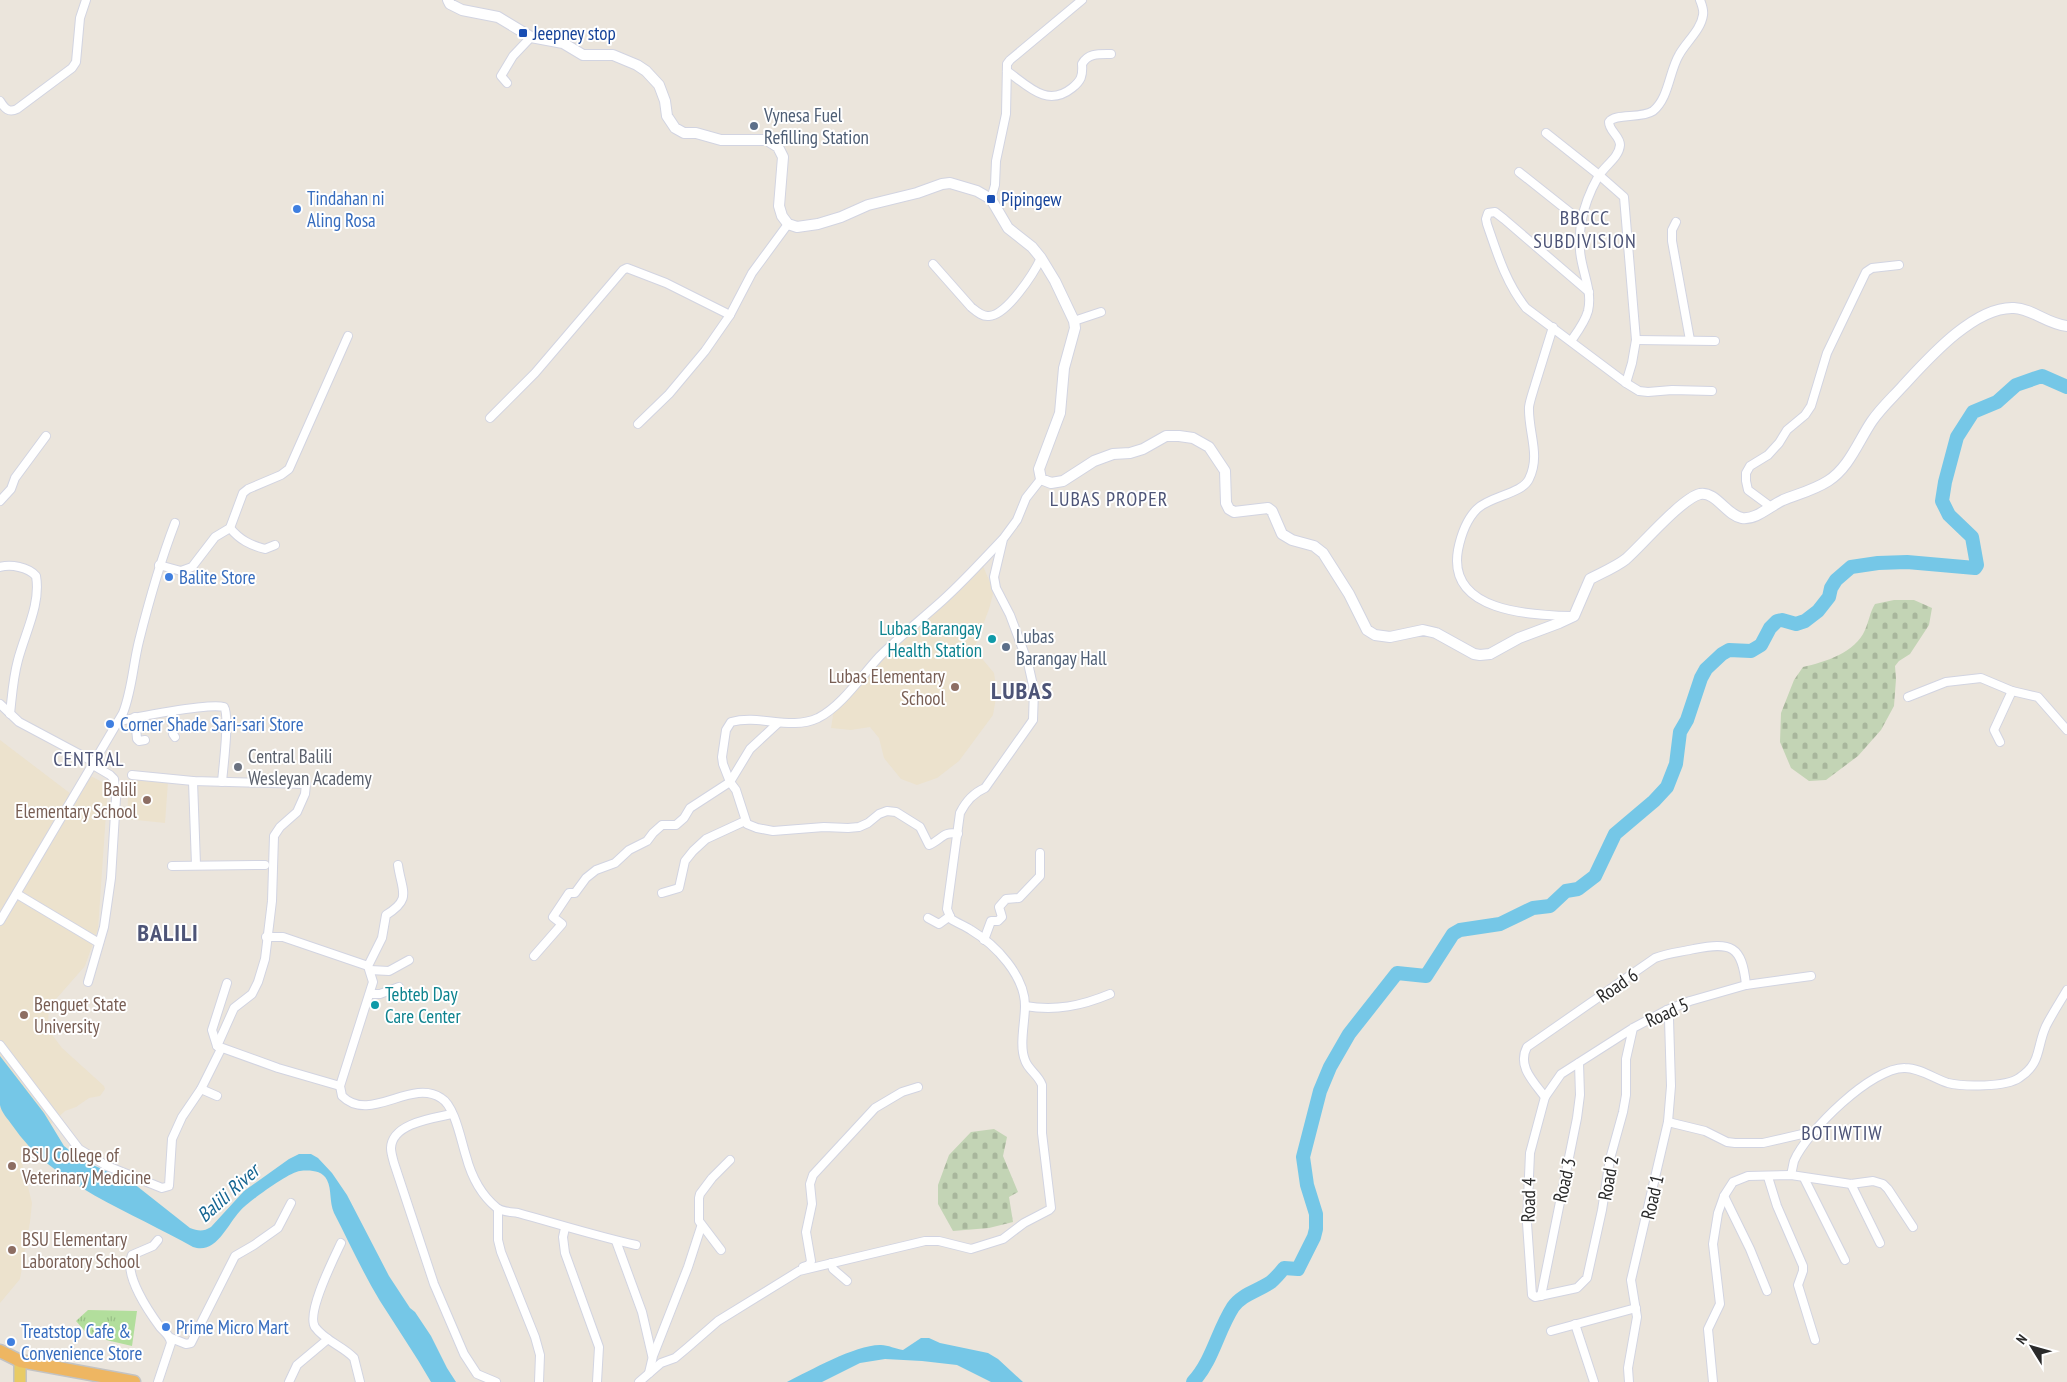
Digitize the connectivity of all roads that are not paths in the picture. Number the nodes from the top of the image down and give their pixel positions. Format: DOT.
graph roads {
  1 [pos="86,0"];
  2 [pos="448,0"];
  3 [pos="1082,0"];
  4 [pos="1700,0"];
  5 [pos="530,37"];
  6 [pos="1110,54"];
  7 [pos="1007,70"];
  8 [pos="507,83"];
  9 [pos="0,101"];
  10 [pos="1546,133"];
  11 [pos="1518,172"];
  12 [pos="1599,175"];
  13 [pos="992,199"];
  14 [pos="1582,222"];
  15 [pos="1676,222"];
  16 [pos="788,224"];
  17 [pos="1041,258"];
  18 [pos="933,264"];
  19 [pos="1899,266"];
  20 [pos="1589,292"];
  21 [pos="1101,312"];
  22 [pos="730,315"];
  23 [pos="1074,322"];
  24 [pos="2067,326"];
  25 [pos="1553,327"];
  26 [pos="348,336"];
  27 [pos="1636,340"];
  28 [pos="1690,340"];
  29 [pos="1571,341"];
  30 [pos="1715,341"];
  31 [pos="1626,383"];
  32 [pos="1712,391"];
  33 [pos="490,418"];
  34 [pos="638,424"];
  35 [pos="46,436"];
  36 [pos="1041,479"];
  37 [pos="0,501"];
  38 [pos="1771,507"];
  39 [pos="175,523"];
  40 [pos="230,528"];
  41 [pos="1003,539"];
  42 [pos="274,545"];
  43 [pos="159,566"];
  44 [pos="0,567"];
  45 [pos="1574,616"];
  46 [pos="2012,692"];
  47 [pos="1908,696"];
  48 [pos="0,704"];
  49 [pos="172,712"];
  50 [pos="10,714"];
  51 [pos="135,717"];
  52 [pos="118,722"];
  53 [pos="778,723"];
  54 [pos="2067,730"];
  55 [pos="175,737"];
  56 [pos="144,740"];
  57 [pos="2000,742"];
  58 [pos="94,764"];
  59 [pos="132,775"];
  60 [pos="193,781"];
  61 [pos="222,782"];
  62 [pos="730,782"];
  63 [pos="745,821"];
  64 [pos="958,834"];
  65 [pos="1040,853"];
  66 [pos="196,865"];
  67 [pos="265,865"];
  68 [pos="398,865"];
  69 [pos="172,866"];
  70 [pos="662,893"];
  71 [pos="17,894"];
  72 [pos="950,916"];
  73 [pos="928,918"];
  74 [pos="0,921"];
  75 [pos="266,937"];
  76 [pos="984,940"];
  77 [pos="99,943"];
  78 [pos="534,956"];
  79 [pos="409,960"];
  80 [pos="369,968"];
  81 [pos="1811,976"];
  82 [pos="88,982"];
  83 [pos="227,982"];
  84 [pos="1746,985"];
  85 [pos="399,987"];
  86 [pos="2067,990"];
  87 [pos="370,994"];
  88 [pos="1110,994"];
  89 [pos="1025,1006"];
  90 [pos="1667,1010"];
  91 [pos="1633,1028"];
  92 [pos="0,1045"];
  93 [pos="219,1047"];
  94 [pos="1579,1063"];
  95 [pos="340,1086"];
  96 [pos="918,1087"];
  97 [pos="201,1090"];
  98 [pos="217,1096"];
  99 [pos="1545,1096"];
  100 [pos="452,1114"];
  101 [pos="1668,1122"];
  102 [pos="1815,1131"];
  103 [pos="730,1160"];
  104 [pos="1790,1175"];
  105 [pos="1768,1177"];
  106 [pos="399,1178"];
  107 [pos="1804,1178"];
  108 [pos="390,1181"];
  109 [pos="1851,1184"];
  110 [pos="1724,1196"];
  111 [pos="292,1203"];
  112 [pos="498,1209"];
  113 [pos="701,1227"];
  114 [pos="1913,1227"];
  115 [pos="565,1228"];
  116 [pos="158,1240"];
  117 [pos="616,1240"];
  118 [pos="340,1243"];
  119 [pos="1880,1243"];
  120 [pos="636,1245"];
  121 [pos="721,1250"];
  122 [pos="1845,1260"];
  123 [pos="831,1263"];
  124 [pos="799,1271"];
  125 [pos="846,1282"];
  126 [pos="1767,1291"];
  127 [pos="1541,1296"];
  128 [pos="1636,1308"];
  129 [pos="1575,1324"];
  130 [pos="1551,1331"];
  131 [pos="170,1338"];
  132 [pos="328,1339"];
  133 [pos="1815,1340"];
  134 [pos="0,1351"];
  135 [pos="653,1356"];
  136 [pos="0,1361"];
  137 [pos="25,1368"];
  138 [pos="649,1373"];
  139 [pos="20,1382"];
  140 [pos="92,1382"];
  141 [pos="134,1382"];
  142 [pos="158,1382"];
  143 [pos="288,1382"];
  144 [pos="360,1382"];
  145 [pos="496,1382"];
  146 [pos="539,1382"];
  147 [pos="597,1382"];
  148 [pos="639,1382"];
  149 [pos="1594,1382"];
  150 [pos="1629,1382"];
  151 [pos="1712,1382"];
  1 -- 9 [label="street"];
  2 -- 5 [label="main road"];
  3 -- 7 [label="street"];
  4 -- 12 [label="street"];
  5 -- 8 [label="street"];
  5 -- 16 [label="main road"];
  6 -- 7 [label="street"];
  7 -- 13 [label="street"];
  10 -- 12 [label="street"];
  11 -- 14 [label="street"];
  12 -- 14 [label="street"];
  12 -- 27 [label="street"];
  13 -- 16 [label="main road"];
  13 -- 17 [label="main road"];
  14 -- 20 [label="street"];
  15 -- 28 [label="street"];
  16 -- 22 [label="street"];
  17 -- 18 [label="street"];
  17 -- 23 [label="main road"];
  19 -- 38 [label="street"];
  20 -- 25 [label="street"];
  20 -- 29 [label="street"];
  21 -- 23 [label="street"];
  22 -- 33 [label="street"];
  22 -- 34 [label="street"];
  23 -- 36 [label="main road"];
  24 -- 38 [label="main road"];
  25 -- 29 [label="street"];
  25 -- 45 [label="street"];
  26 -- 40 [label="street"];
  27 -- 28 [label="street"];
  27 -- 31 [label="street"];
  28 -- 30 [label="street"];
  29 -- 31 [label="street"];
  31 -- 32 [label="street"];
  35 -- 37 [label="street"];
  36 -- 41 [label="street"];
  36 -- 45 [label="main road"];
  38 -- 45 [label="main road"];
  39 -- 43 [label="street"];
  40 -- 42 [label="street"];
  40 -- 43 [label="street"];
  41 -- 53 [label="street"];
  41 -- 64 [label="street"];
  43 -- 52 [label="street"];
  44 -- 50 [label="street"];
  46 -- 47 [label="street"];
  46 -- 54 [label="street"];
  46 -- 57 [label="street"];
  48 -- 50 [label="street"];
  49 -- 51 [label="street"];
  49 -- 55 [label="street"];
  49 -- 61 [label="street"];
  50 -- 58 [label="street"];
  51 -- 52 [label="street"];
  51 -- 56 [label="street"];
  52 -- 58 [label="street"];
  53 -- 62 [label="street"];
  53 -- 62 [label="street"];
  58 -- 71 [label="street"];
  58 -- 77 [label="street"];
  59 -- 60 [label="street"];
  60 -- 61 [label="street"];
  60 -- 66 [label="street"];
  61 -- 75 [label="street"];
  62 -- 63 [label="street"];
  62 -- 78 [label="street"];
  63 -- 64 [label="street"];
  63 -- 70 [label="street"];
  64 -- 72 [label="street"];
  65 -- 76 [label="street"];
  66 -- 67 [label="street"];
  66 -- 69 [label="street"];
  68 -- 80 [label="street"];
  71 -- 74 [label="street"];
  71 -- 77 [label="street"];
  72 -- 73 [label="street"];
  72 -- 76 [label="street"];
  75 -- 80 [label="street"];
  75 -- 93 [label="street"];
  76 -- 89 [label="street"];
  77 -- 82 [label="street"];
  79 -- 80 [label="street"];
  80 -- 87 [label="street"];
  81 -- 84 [label="street, Road 5"];
  83 -- 93 [label="street"];
  84 -- 90 [label="street, Road 5"];
  84 -- 99 [label="street, Road 6"];
  85 -- 87 [label="street"];
  86 -- 102 [label="street"];
  87 -- 95 [label="street"];
  88 -- 89 [label="street"];
  89 -- 123 [label="street"];
  90 -- 91 [label="street, Road 5"];
  90 -- 101 [label="street, Road 1"];
  91 -- 94 [label="street, Road 5"];
  91 -- 127 [label="street, Road 2"];
  92 -- 97 [label="street"];
  93 -- 95 [label="street"];
  93 -- 97 [label="street"];
  94 -- 99 [label="street, Road 5"];
  94 -- 127 [label="street, Road 3"];
  95 -- 100 [label="street"];
  96 -- 124 [label="street"];
  97 -- 98 [label="street"];
  99 -- 127 [label="street, Road 4"];
  100 -- 106 [label="street"];
  100 -- 112 [label="street"];
  101 -- 102 [label="street"];
  101 -- 128 [label="street, Road 1"];
  102 -- 104 [label="street"];
  103 -- 113 [label="street"];
  104 -- 105 [label="street"];
  104 -- 107 [label="street"];
  105 -- 110 [label="street"];
  105 -- 133 [label="street"];
  106 -- 108 [label="street"];
  106 -- 145 [label="street"];
  107 -- 109 [label="street"];
  107 -- 122 [label="street"];
  109 -- 114 [label="street"];
  109 -- 119 [label="street"];
  110 -- 126 [label="street"];
  110 -- 151 [label="street"];
  111 -- 131 [label="street"];
  112 -- 115 [label="street"];
  112 -- 146 [label="street"];
  113 -- 121 [label="street"];
  113 -- 135 [label="street"];
  115 -- 117 [label="street"];
  115 -- 147 [label="street"];
  116 -- 131 [label="street"];
  117 -- 120 [label="street"];
  117 -- 135 [label="street"];
  118 -- 132 [label="street"];
  123 -- 124 [label="street"];
  123 -- 125 [label="street"];
  124 -- 138 [label="street"];
  128 -- 129 [label="street"];
  128 -- 150 [label="street, Road 1"];
  129 -- 130 [label="street"];
  129 -- 149 [label="street"];
  131 -- 142 [label="street"];
  132 -- 143 [label="street"];
  132 -- 144 [label="street"];
  134 -- 137 [label="highway"];
  135 -- 138 [label="street"];
  136 -- 137 [label="highway"];
  137 -- 139 [label="main road"];
  137 -- 140 [label="highway"];
  137 -- 141 [label="highway"];
  138 -- 148 [label="street"];
}
